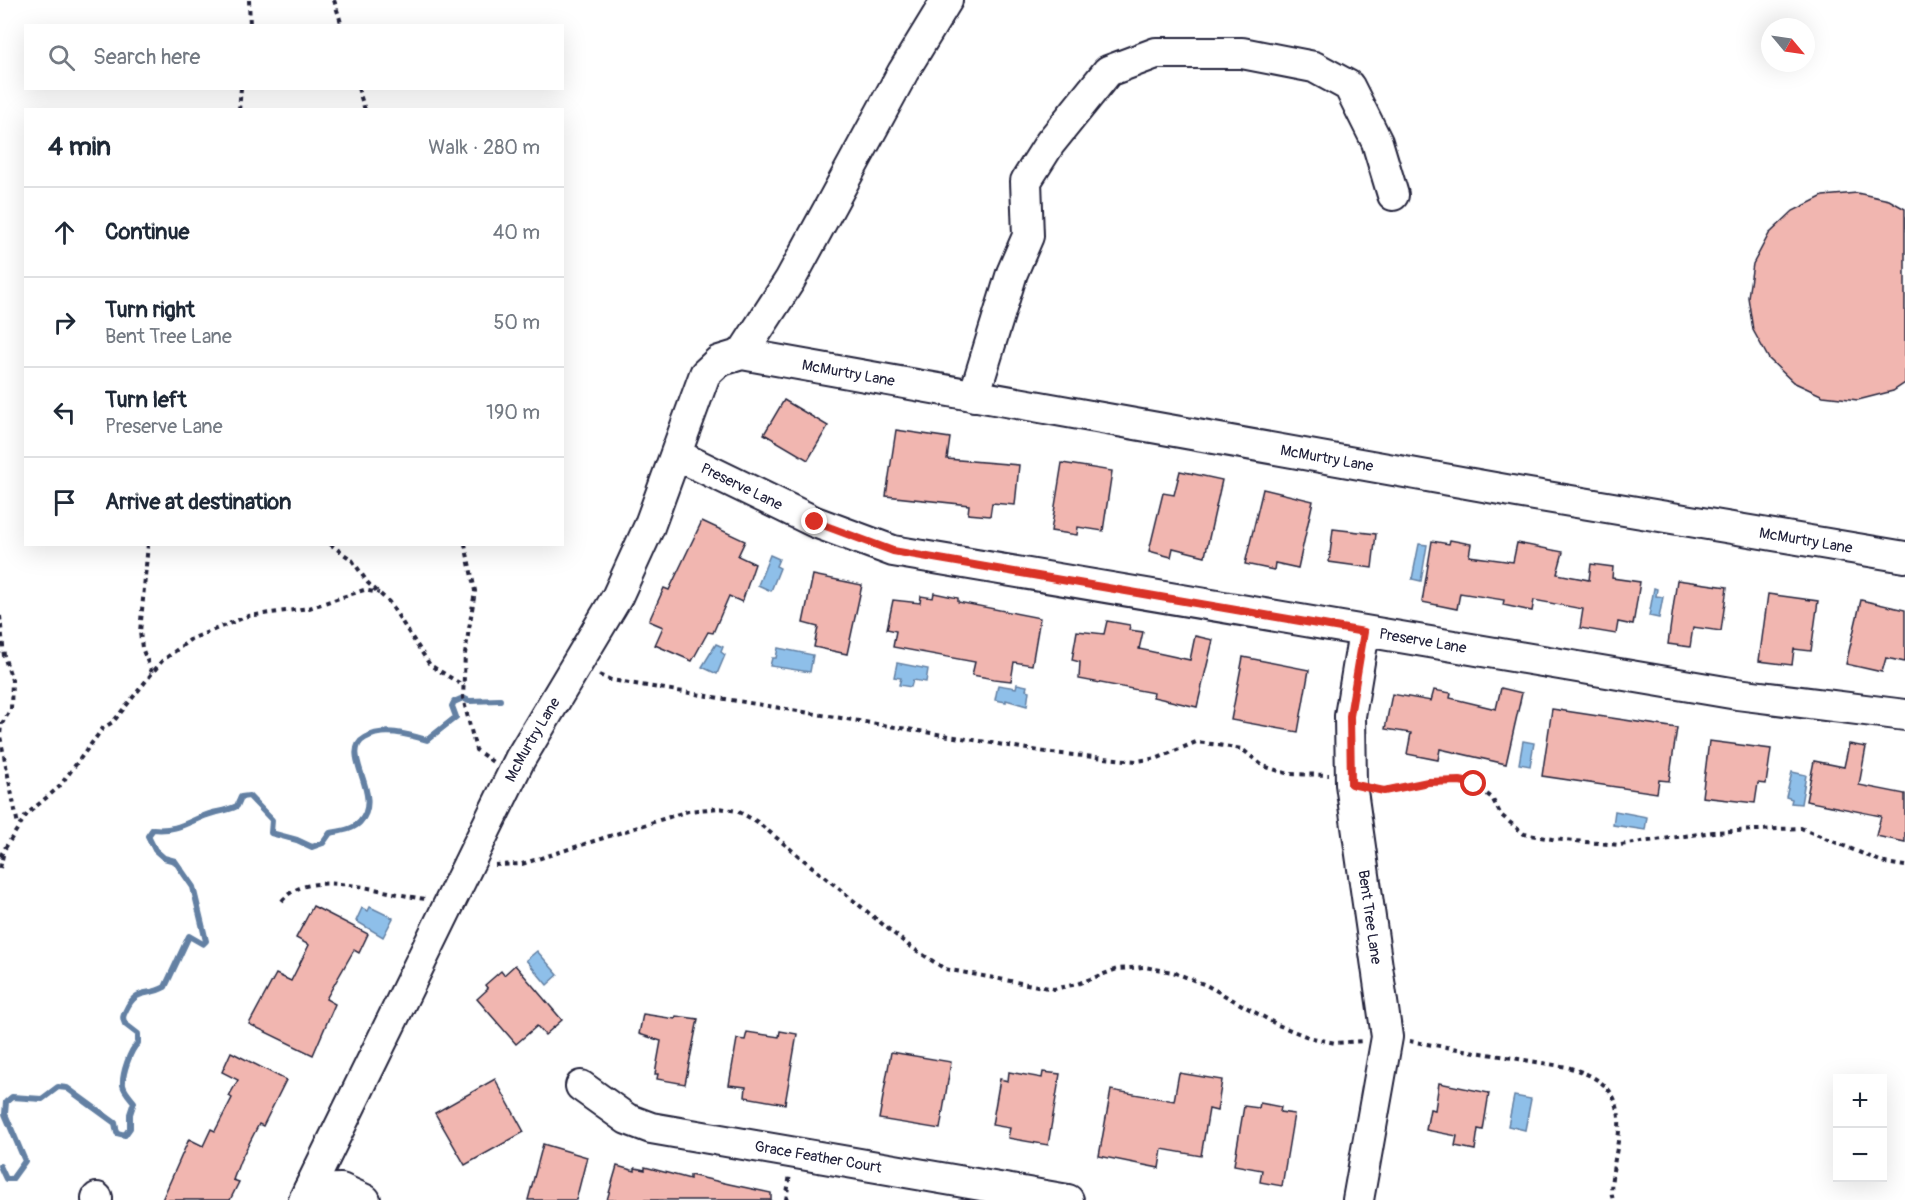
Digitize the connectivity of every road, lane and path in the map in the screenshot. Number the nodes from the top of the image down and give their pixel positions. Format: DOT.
graph roads {
  1 [pos="249,0"];
  2 [pos="334,0"];
  3 [pos="947,0"];
  4 [pos="250,24"];
  5 [pos="341,24"];
  6 [pos="241,90"];
  7 [pos="359,90"];
  8 [pos="239,108"];
  9 [pos="364,108"];
  10 [pos="1393,195"];
  11 [pos="742,354"];
  12 [pos="974,396"];
  13 [pos="676,455"];
  14 [pos="1905,536"];
  15 [pos="148,546"];
  16 [pos="333,546"];
  17 [pos="465,546"];
  18 [pos="1869,551"];
  19 [pos="1905,557"];
  20 [pos="379,593"];
  21 [pos="0,616"];
  22 [pos="1364,632"];
  23 [pos="576,664"];
  24 [pos="153,675"];
  25 [pos="464,686"];
  26 [pos="1905,715"];
  27 [pos="512,776"];
  28 [pos="1351,784"];
  29 [pos="18,826"];
  30 [pos="4,850"];
  31 [pos="0,856"];
  32 [pos="472,859"];
  33 [pos="1905,866"];
  34 [pos="0,868"];
  35 [pos="451,900"];
  36 [pos="282,901"];
  37 [pos="1387,1037"];
  38 [pos="580,1086"];
  39 [pos="311,1197"];
  40 [pos="365,1200"];
  41 [pos="1068,1200"];
  42 [pos="1358,1200"];
  43 [pos="1613,1200"];
  1 -- 4 [label="path"];
  2 -- 5 [label="path"];
  3 -- 11 [label="street"];
  6 -- 8 [label="path"];
  7 -- 9 [label="path"];
  10 -- 12 [label="street"];
  11 -- 12 [label="street, McMurtry Lane"];
  11 -- 13 [label="street, McMurtry Lane"];
  12 -- 18 [label="street, McMurtry Lane"];
  13 -- 22 [label="street, Preserve Lane"];
  13 -- 23 [label="street, McMurtry Lane"];
  14 -- 18 [label="street"];
  15 -- 24 [label="path"];
  16 -- 20 [label="path"];
  17 -- 25 [label="path"];
  18 -- 19 [label="street, McMurtry Lane"];
  20 -- 24 [label="path"];
  20 -- 25 [label="path"];
  21 -- 29 [label="path"];
  22 -- 26 [label="street, Preserve Lane"];
  22 -- 28 [label="street, Bent Tree Lane"];
  23 -- 27 [label="street, McMurtry Lane"];
  23 -- 28 [label="path"];
  24 -- 29 [label="path"];
  25 -- 27 [label="path"];
  27 -- 32 [label="street, McMurtry Lane"];
  28 -- 33 [label="path"];
  28 -- 37 [label="street, Bent Tree Lane"];
  29 -- 30 [label="path"];
  30 -- 31 [label="path"];
  30 -- 34 [label="path"];
  32 -- 35 [label="street, McMurtry Lane"];
  32 -- 37 [label="path"];
  35 -- 36 [label="path"];
  35 -- 39 [label="street, McMurtry Lane"];
  37 -- 42 [label="street, Bent Tree Lane"];
  37 -- 43 [label="path"];
  38 -- 41 [label="street, Grace Feather Court"];
  39 -- 40 [label="street"];
}
